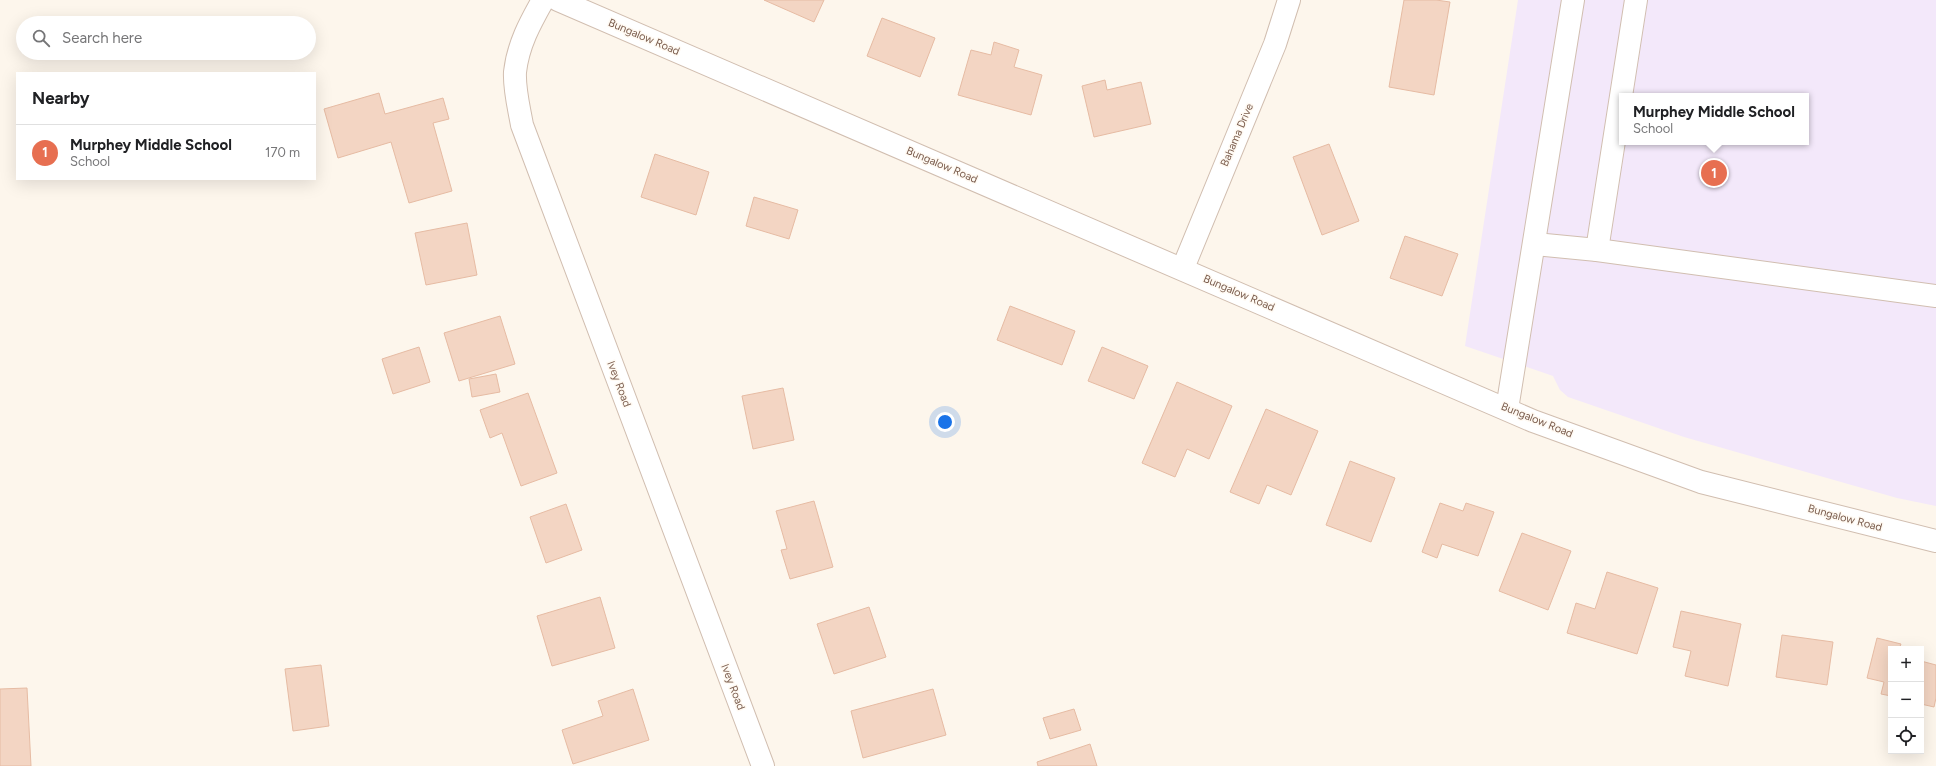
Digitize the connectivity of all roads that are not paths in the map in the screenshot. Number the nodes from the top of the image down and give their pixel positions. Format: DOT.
graph roads {
  1 [pos="543,0"];
  2 [pos="558,0"];
  3 [pos="1289,0"];
  4 [pos="1573,0"];
  5 [pos="1636,0"];
  6 [pos="1621,93"];
  7 [pos="1619,109"];
  8 [pos="1535,244"];
  9 [pos="1597,250"];
  10 [pos="1183,268"];
  11 [pos="1936,296"];
  12 [pos="1507,409"];
  13 [pos="1936,541"];
  14 [pos="763,766"];
  1 -- 14 [label="street, Ivey Road"];
  2 -- 10 [label="street, Bungalow Road"];
  3 -- 10 [label="street, Bahama Drive"];
  4 -- 8 [label="street"];
  5 -- 6 [label="street"];
  7 -- 9 [label="street"];
  8 -- 9 [label="street"];
  8 -- 12 [label="street"];
  9 -- 11 [label="street"];
  10 -- 12 [label="street, Bungalow Road"];
  12 -- 13 [label="street, Bungalow Road"];
}
